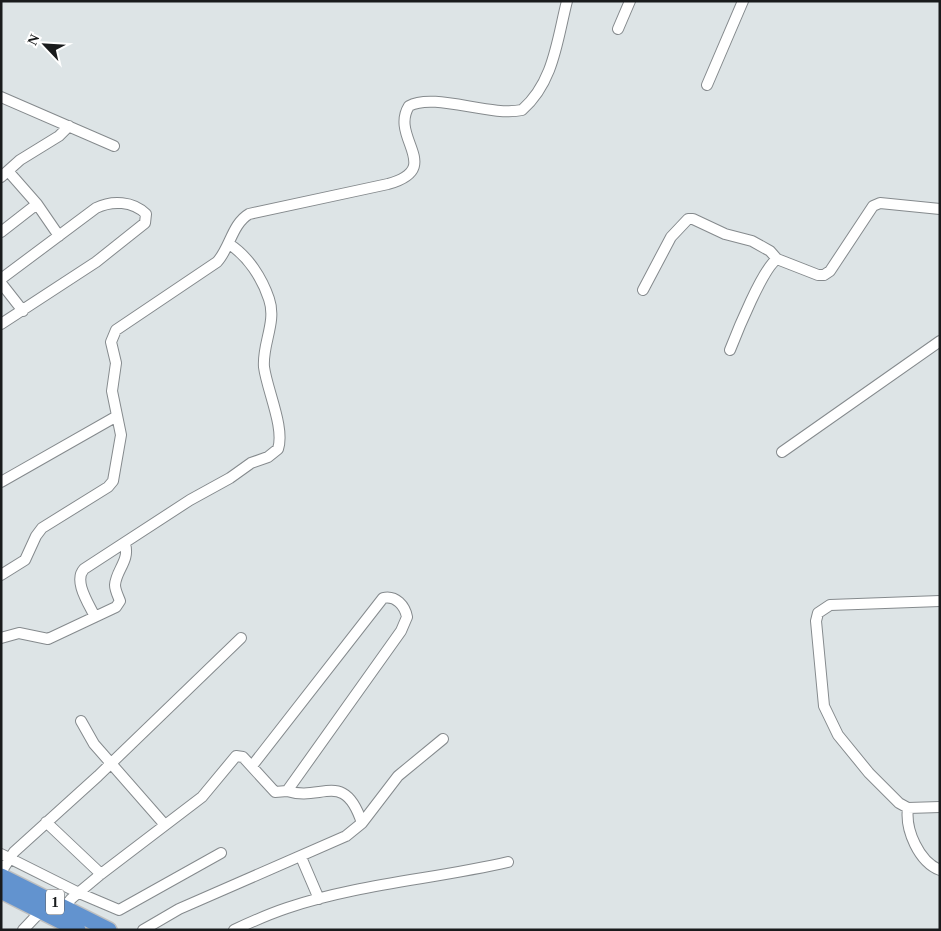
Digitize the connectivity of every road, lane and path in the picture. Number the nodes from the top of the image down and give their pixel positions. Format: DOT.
graph roads {
  1 [pos="567,1"];
  2 [pos="630,1"];
  3 [pos="743,1"];
  4 [pos="618,29"];
  5 [pos="707,85"];
  6 [pos="1,97"];
  7 [pos="69,126"];
  8 [pos="114,146"];
  9 [pos="4,174"];
  10 [pos="37,204"];
  11 [pos="940,208"];
  12 [pos="1,232"];
  13 [pos="59,236"];
  14 [pos="230,244"];
  15 [pos="776,258"];
  16 [pos="1,279"];
  17 [pos="1,283"];
  18 [pos="643,290"];
  19 [pos="23,311"];
  20 [pos="1,324"];
  21 [pos="940,341"];
  22 [pos="730,350"];
  23 [pos="117,416"];
  24 [pos="782,452"];
  25 [pos="1,482"];
  26 [pos="125,544"];
  27 [pos="1,575"];
  28 [pos="940,601"];
  29 [pos="94,617"];
  30 [pos="1,638"];
  31 [pos="241,638"];
  32 [pos="81,721"];
  33 [pos="443,739"];
  34 [pos="111,763"];
  35 [pos="252,766"];
  36 [pos="283,792"];
  37 [pos="940,806"];
  38 [pos="908,808"];
  39 [pos="46,822"];
  40 [pos="362,823"];
  41 [pos="165,825"];
  42 [pos="221,852"];
  43 [pos="5,855"];
  44 [pos="301,857"];
  45 [pos="508,862"];
  46 [pos="940,870"];
  47 [pos="1,872"];
  48 [pos="101,874"];
  49 [pos="1,876"];
  50 [pos="1,891"];
  51 [pos="78,893"];
  52 [pos="318,899"];
  53 [pos="65,907"];
  54 [pos="41,911"];
  55 [pos="23,930"];
  56 [pos="78,930"];
  57 [pos="109,930"];
  58 [pos="143,930"];
  59 [pos="234,930"];
  1 -- 14 [label="street"];
  2 -- 4 [label="street"];
  3 -- 5 [label="street"];
  6 -- 7 [label="street"];
  7 -- 8 [label="street"];
  7 -- 9 [label="street"];
  9 -- 10 [label="street"];
  10 -- 12 [label="street"];
  10 -- 13 [label="street"];
  11 -- 15 [label="street"];
  13 -- 16 [label="street"];
  13 -- 19 [label="street"];
  14 -- 23 [label="street"];
  14 -- 26 [label="street"];
  15 -- 18 [label="street"];
  15 -- 22 [label="street"];
  17 -- 19 [label="street"];
  19 -- 20 [label="street"];
  21 -- 24 [label="street"];
  23 -- 25 [label="street"];
  23 -- 27 [label="street"];
  26 -- 29 [label="street"];
  26 -- 29 [label="street"];
  28 -- 38 [label="street"];
  29 -- 30 [label="street"];
  31 -- 34 [label="street"];
  32 -- 34 [label="street"];
  33 -- 40 [label="street"];
  34 -- 39 [label="street"];
  34 -- 41 [label="street"];
  35 -- 36 [label="street"];
  35 -- 36 [label="street"];
  35 -- 41 [label="street"];
  36 -- 40 [label="street"];
  37 -- 38 [label="street"];
  38 -- 46 [label="street"];
  39 -- 43 [label="street"];
  39 -- 48 [label="street"];
  40 -- 44 [label="street"];
  41 -- 48 [label="street"];
  42 -- 51 [label="street"];
  43 -- 47 [label="street"];
  43 -- 51 [label="street"];
  44 -- 52 [label="street"];
  44 -- 58 [label="street"];
  45 -- 52 [label="street"];
  48 -- 51 [label="street"];
  49 -- 53 [label="highway, 1"];
  50 -- 54 [label="highway, 1"];
  51 -- 53 [label="street"];
  52 -- 59 [label="street"];
  53 -- 57 [label="highway, 1"];
  54 -- 55 [label="street"];
  54 -- 56 [label="highway, 1"];
}
